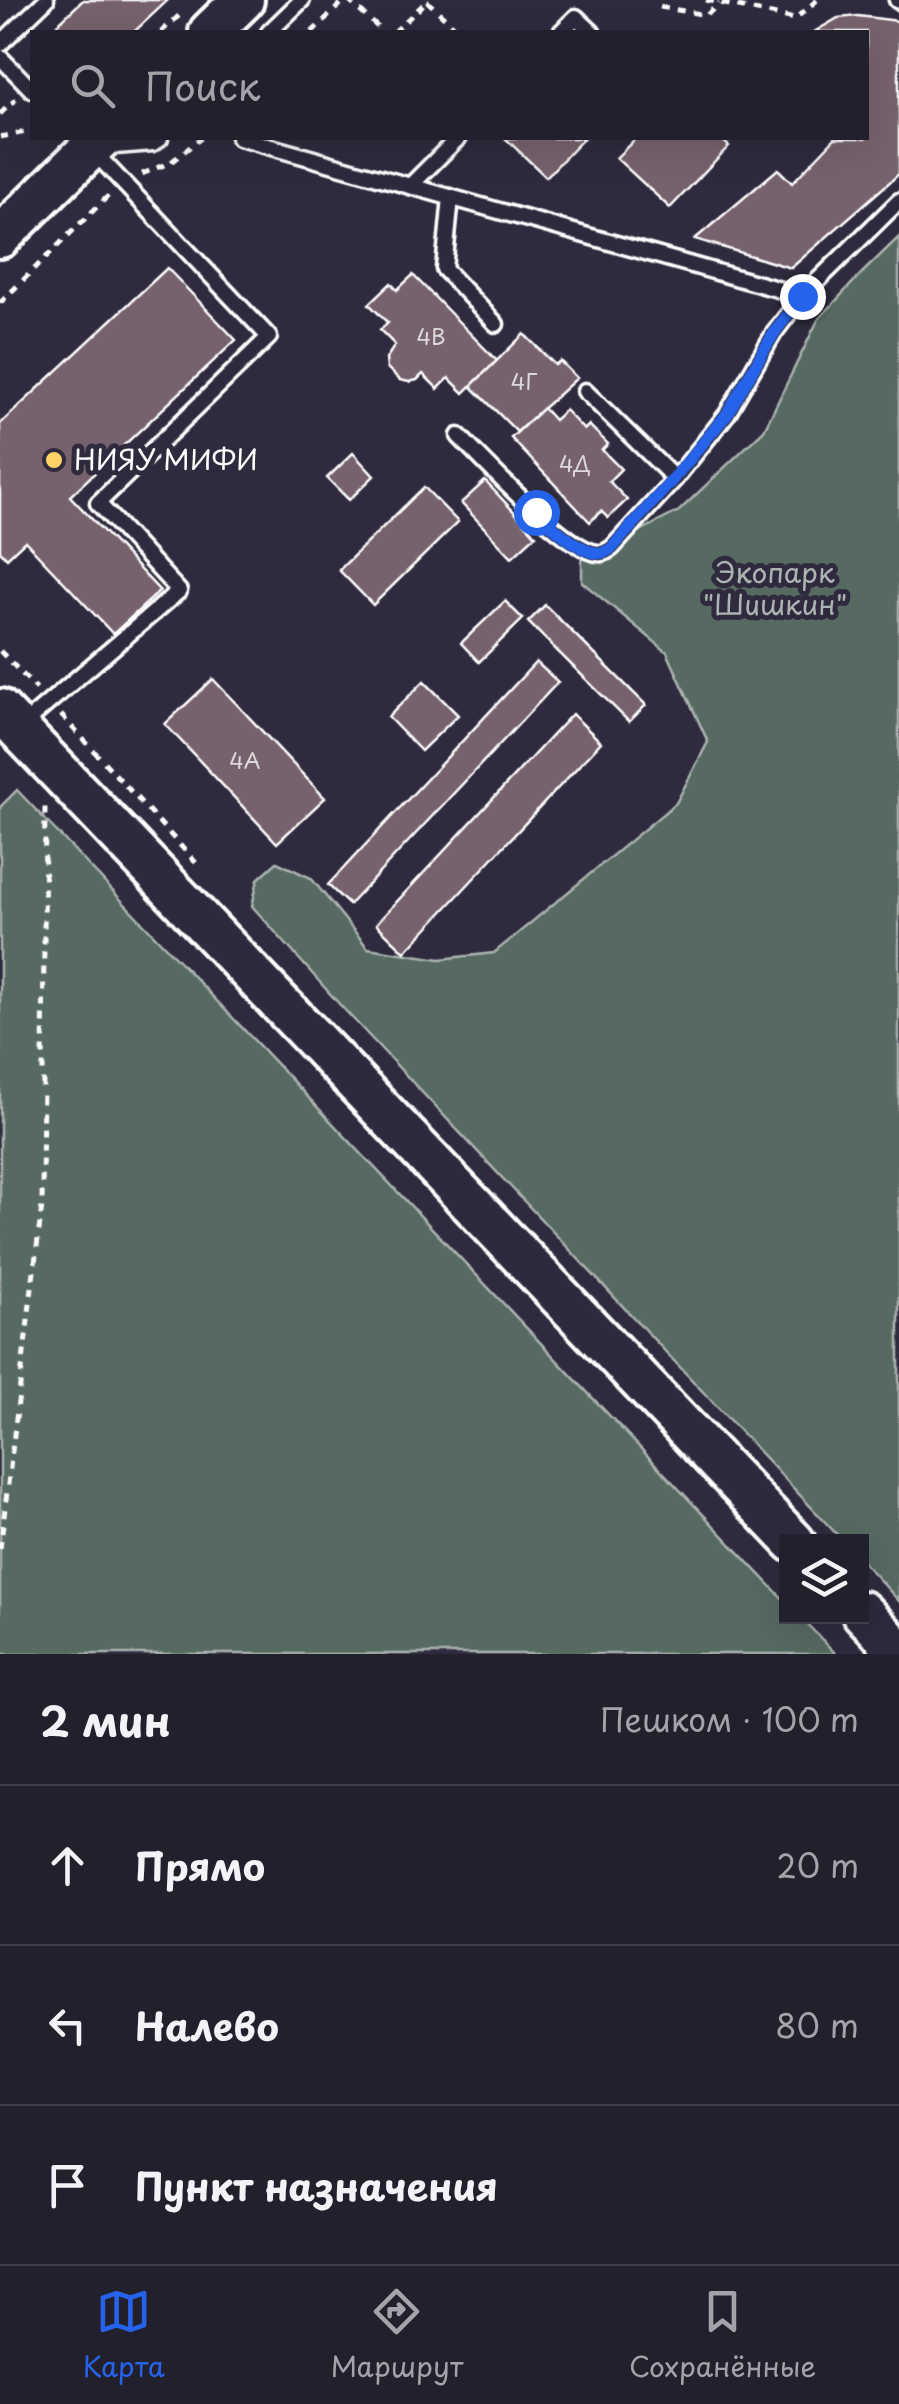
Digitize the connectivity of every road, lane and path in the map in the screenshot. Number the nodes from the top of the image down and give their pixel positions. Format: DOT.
graph roads {
  1 [pos="46,0"];
  2 [pos="243,0"];
  3 [pos="302,0"];
  4 [pos="347,0"];
  5 [pos="428,0"];
  6 [pos="706,0"];
  7 [pos="816,0"];
  8 [pos="719,2"];
  9 [pos="660,7"];
  10 [pos="197,22"];
  11 [pos="168,30"];
  12 [pos="270,30"];
  13 [pos="314,30"];
  14 [pos="381,30"];
  15 [pos="396,30"];
  16 [pos="458,30"];
  17 [pos="563,30"];
  18 [pos="590,30"];
  19 [pos="0,44"];
  20 [pos="0,57"];
  21 [pos="30,88"];
  22 [pos="30,131"];
  23 [pos="0,137"];
  24 [pos="158,140"];
  25 [pos="198,140"];
  26 [pos="246,140"];
  27 [pos="456,140"];
  28 [pos="90,141"];
  29 [pos="122,182"];
  30 [pos="410,186"];
  31 [pos="451,197"];
  32 [pos="899,201"];
  33 [pos="0,237"];
  34 [pos="802,296"];
  35 [pos="0,303"];
  36 [pos="496,324"];
  37 [pos="585,390"];
  38 [pos="459,436"];
  39 [pos="674,478"];
  40 [pos="0,652"];
  41 [pos="50,703"];
  42 [pos="9,720"];
  43 [pos="46,758"];
  44 [pos="203,871"];
  45 [pos="786,1534"];
  46 [pos="0,1549"];
  47 [pos="869,1619"];
  48 [pos="899,1651"];
  1 -- 19 [label="lane"];
  2 -- 10 [label="main road"];
  3 -- 12 [label="lane"];
  4 -- 13 [label="path"];
  4 -- 14 [label="path"];
  5 -- 15 [label="path"];
  5 -- 16 [label="path"];
  6 -- 8 [label="path"];
  7 -- 8 [label="path"];
  8 -- 9 [label="path"];
  10 -- 11 [label="path"];
  17 -- 18 [label="lane"];
  20 -- 21 [label="lane"];
  22 -- 23 [label="path"];
  24 -- 28 [label="lane"];
  25 -- 29 [label="path"];
  26 -- 30 [label="lane"];
  27 -- 30 [label="lane"];
  28 -- 29 [label="lane"];
  28 -- 33 [label="main road"];
  29 -- 35 [label="path"];
  29 -- 41 [label="lane"];
  30 -- 31 [label="lane"];
  31 -- 34 [label="lane"];
  31 -- 36 [label="lane"];
  32 -- 34 [label="lane"];
  34 -- 39 [label="lane"];
  37 -- 39 [label="lane"];
  38 -- 39 [label="lane"];
  40 -- 41 [label="path"];
  41 -- 42 [label="lane"];
  41 -- 44 [label="path"];
  42 -- 43 [label="main road"];
  43 -- 45 [label="main road"];
  43 -- 46 [label="path"];
  47 -- 48 [label="main road"];
}
